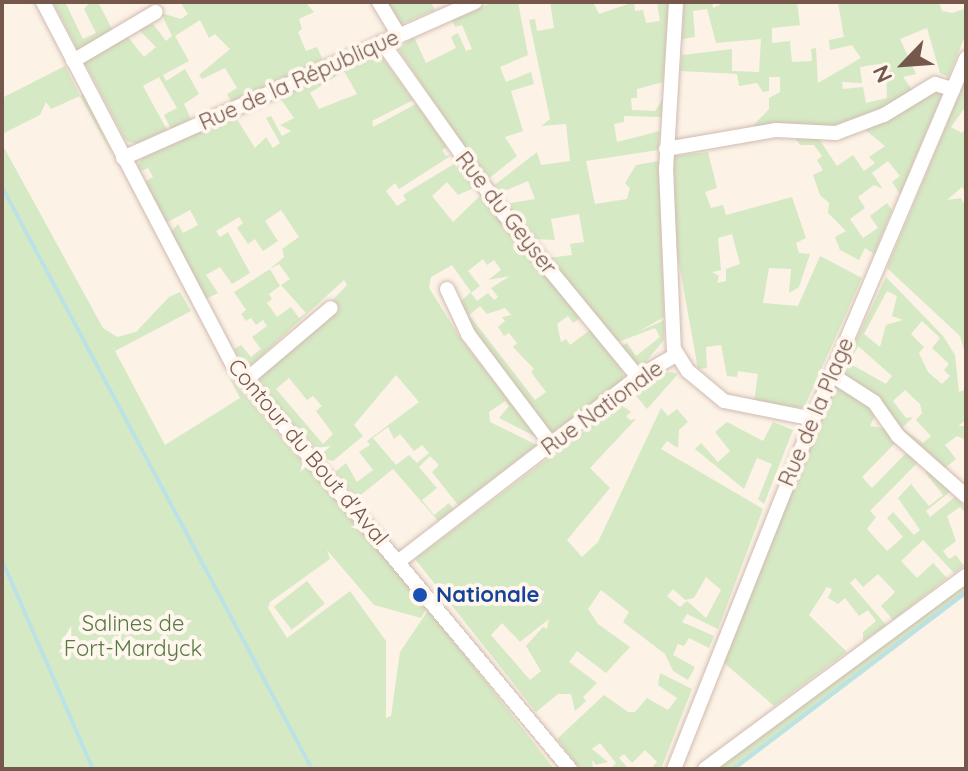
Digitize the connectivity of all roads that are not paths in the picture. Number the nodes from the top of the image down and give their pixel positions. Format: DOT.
graph roads {
  1 [pos="43,2"];
  2 [pos="379,2"];
  3 [pos="475,2"];
  4 [pos="676,2"];
  5 [pos="156,12"];
  6 [pos="399,35"];
  7 [pos="382,42"];
  8 [pos="966,58"];
  9 [pos="73,61"];
  10 [pos="953,89"];
  11 [pos="666,149"];
  12 [pos="123,158"];
  13 [pos="447,289"];
  14 [pos="331,308"];
  15 [pos="676,355"];
  16 [pos="832,375"];
  17 [pos="638,377"];
  18 [pos="246,380"];
  19 [pos="813,419"];
  20 [pos="551,444"];
  21 [pos="966,496"];
  22 [pos="399,561"];
  23 [pos="966,576"];
  24 [pos="570,769"];
  25 [pos="674,769"];
  26 [pos="705,769"];
  1 -- 9 [label="street, Contour du Bout d'Aval"];
  2 -- 6 [label="street"];
  3 -- 6 [label="street, Rue de la République"];
  4 -- 11 [label="street, Rue Nationale"];
  5 -- 9 [label="street"];
  6 -- 7 [label="street, Rue de la République"];
  7 -- 12 [label="street, Rue de la République"];
  7 -- 17 [label="street, Rue du Geyser"];
  8 -- 10 [label="street, Rue de la Plage"];
  9 -- 12 [label="street, Contour du Bout d'Aval"];
  10 -- 11 [label="street"];
  10 -- 16 [label="street, Rue de la Plage"];
  11 -- 15 [label="street, Rue Nationale"];
  12 -- 18 [label="street, Contour du Bout d'Aval"];
  13 -- 20 [label="street"];
  14 -- 18 [label="street"];
  15 -- 17 [label="street, Rue Nationale"];
  15 -- 19 [label="street"];
  16 -- 19 [label="street, Rue de la Plage"];
  16 -- 21 [label="street"];
  17 -- 20 [label="street, Rue Nationale"];
  18 -- 22 [label="street, Contour du Bout d'Aval"];
  19 -- 25 [label="street, Rue de la Plage"];
  20 -- 22 [label="street, Rue Nationale"];
  22 -- 24 [label="street, Contour du Bout d'Aval"];
  23 -- 26 [label="street"];
}
